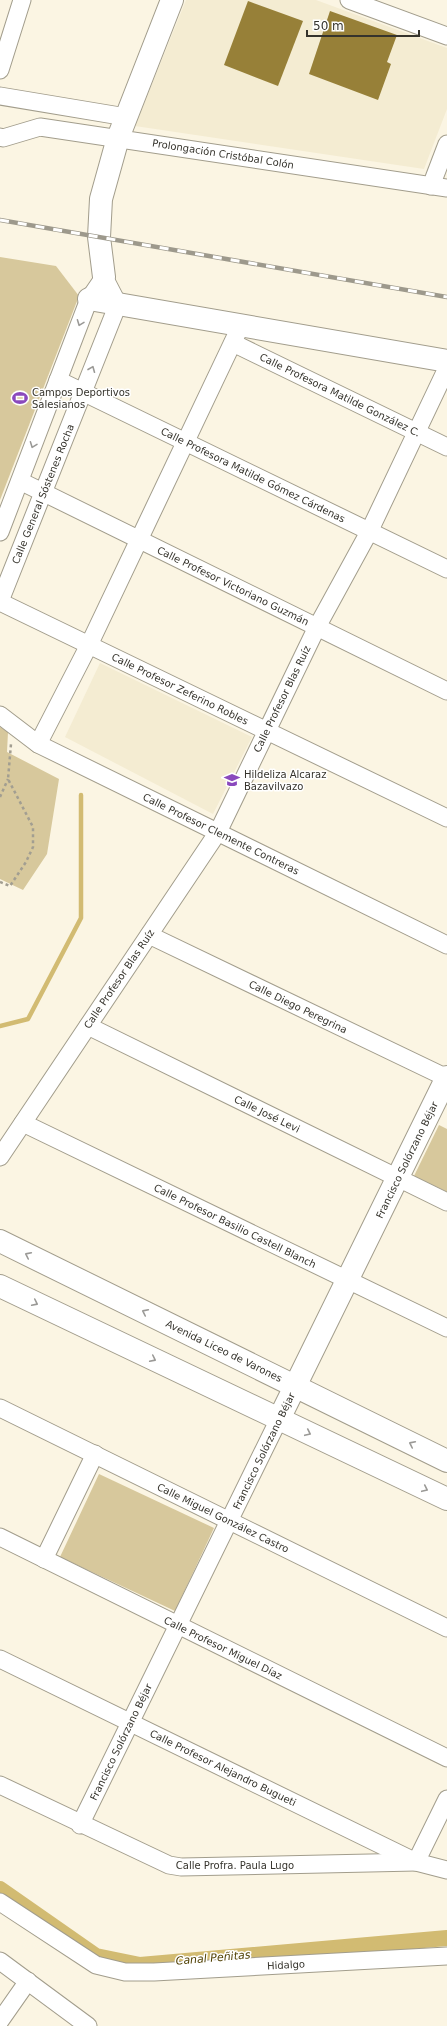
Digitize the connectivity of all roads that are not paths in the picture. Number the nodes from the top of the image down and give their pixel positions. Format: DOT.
graph roads {
  1 [pos="22,0"];
  2 [pos="172,0"];
  3 [pos="349,0"];
  4 [pos="447,36"];
  5 [pos="0,67"];
  6 [pos="0,96"];
  7 [pos="126,117"];
  8 [pos="0,137"];
  9 [pos="118,138"];
  10 [pos="447,144"];
  11 [pos="439,187"];
  12 [pos="104,277"];
  13 [pos="89,299"];
  14 [pos="118,304"];
  15 [pos="237,334"];
  16 [pos="447,361"];
  17 [pos="447,368"];
  18 [pos="58,380"];
  19 [pos="83,392"];
  20 [pos="417,433"];
  21 [pos="186,443"];
  22 [pos="447,447"];
  23 [pos="20,481"];
  24 [pos="43,492"];
  25 [pos="0,532"];
  26 [pos="370,532"];
  27 [pos="140,540"];
  28 [pos="447,569"];
  29 [pos="0,601"];
  30 [pos="317,627"];
  31 [pos="89,645"];
  32 [pos="447,691"];
  33 [pos="0,715"];
  34 [pos="266,730"];
  35 [pos="38,744"];
  36 [pos="447,818"];
  37 [pos="218,832"];
  38 [pos="148,935"];
  39 [pos="447,945"];
  40 [pos="88,1026"];
  41 [pos="447,1078"];
  42 [pos="23,1123"];
  43 [pos="0,1157"];
  44 [pos="398,1178"];
  45 [pos="447,1202"];
  46 [pos="0,1241"];
  47 [pos="348,1280"];
  48 [pos="0,1286"];
  49 [pos="447,1328"];
  50 [pos="296,1386"];
  51 [pos="0,1408"];
  52 [pos="279,1420"];
  53 [pos="95,1454"];
  54 [pos="447,1461"];
  55 [pos="447,1499"];
  56 [pos="230,1521"];
  57 [pos="0,1537"];
  58 [pos="44,1559"];
  59 [pos="178,1625"];
  60 [pos="447,1628"];
  61 [pos="0,1659"];
  62 [pos="131,1722"];
  63 [pos="447,1758"];
  64 [pos="0,1785"];
  65 [pos="447,1799"];
  66 [pos="80,1824"];
  67 [pos="416,1862"];
  68 [pos="447,1870"];
  69 [pos="0,1902"];
  70 [pos="447,1956"];
  71 [pos="0,1960"];
  72 [pos="28,1981"];
  73 [pos="0,2021"];
  74 [pos="88,2026"];
  1 -- 5 [label="street"];
  2 -- 7 [label="street"];
  3 -- 4 [label="street"];
  6 -- 7 [label="street"];
  7 -- 9 [label="street"];
  8 -- 9 [label="street, Prolongación Cristóbal Colón"];
  9 -- 11 [label="street, Prolongación Cristóbal Colón"];
  9 -- 12 [label="street"];
  10 -- 11 [label="street"];
  12 -- 13 [label="street"];
  12 -- 14 [label="street"];
  13 -- 14 [label="street"];
  13 -- 18 [label="street, one-way"];
  14 -- 15 [label="street"];
  19 -- 14 [label="street, Calle General Sóstenes Rocha, one-way"];
  15 -- 16 [label="street"];
  15 -- 20 [label="street, Calle Profesora Matilde González C."];
  15 -- 21 [label="street"];
  17 -- 20 [label="street, Calle Profesor Blas Ruíz"];
  18 -- 19 [label="street, Calle Profesora Matilde Gómez Cárdenas"];
  18 -- 23 [label="street, one-way"];
  19 -- 21 [label="street, Calle Profesora Matilde Gómez Cárdenas"];
  19 -- 24 [label="street, Calle General Sóstenes Rocha"];
  20 -- 22 [label="street, Calle Profesora Matilde González C."];
  20 -- 26 [label="street, Calle Profesor Blas Ruíz"];
  21 -- 26 [label="street, Calle Profesora Matilde Gómez Cárdenas"];
  21 -- 27 [label="street"];
  23 -- 24 [label="street, Calle Profesor Victoriano Guzmán"];
  23 -- 25 [label="street"];
  24 -- 27 [label="street, Calle Profesor Victoriano Guzmán"];
  24 -- 29 [label="street, Calle General Sóstenes Rocha"];
  26 -- 28 [label="street, Calle Profesora Matilde Gómez Cárdenas"];
  26 -- 30 [label="street, Calle Profesor Blas Ruíz"];
  27 -- 30 [label="street, Calle Profesor Victoriano Guzmán"];
  27 -- 31 [label="street"];
  29 -- 31 [label="street, Calle Profesor Zeferino Robles"];
  30 -- 32 [label="street, Calle Profesor Victoriano Guzmán"];
  30 -- 34 [label="street, Calle Profesor Blas Ruíz"];
  31 -- 34 [label="street, Calle Profesor Zeferino Robles"];
  31 -- 35 [label="street"];
  33 -- 35 [label="street, Calle Profesor Clemente Contreras"];
  34 -- 36 [label="street, Calle Profesor Zeferino Robles"];
  34 -- 37 [label="street, Calle Profesor Blas Ruíz"];
  35 -- 37 [label="street, Calle Profesor Clemente Contreras"];
  37 -- 38 [label="street, Calle Profesor Blas Ruíz"];
  37 -- 39 [label="street, Calle Profesor Clemente Contreras"];
  38 -- 40 [label="street, Calle Profesor Blas Ruíz"];
  38 -- 41 [label="street, Calle Diego Peregrina"];
  40 -- 42 [label="street, Calle Profesor Blas Ruíz"];
  40 -- 44 [label="street, Calle José Levi"];
  41 -- 44 [label="street, Francisco Solórzano Béjar"];
  42 -- 43 [label="street, Calle Profesor Blas Ruíz"];
  42 -- 47 [label="street, Calle Profesor Basilio Castell Blanch"];
  44 -- 45 [label="street, Calle José Levi"];
  44 -- 47 [label="street, Francisco Solórzano Béjar"];
  50 -- 46 [label="street, Avenida Liceo de Varones, one-way"];
  47 -- 49 [label="street, Calle Profesor Basilio Castell Blanch"];
  47 -- 50 [label="street, Francisco Solórzano Béjar"];
  48 -- 52 [label="street, one-way"];
  50 -- 52 [label="street, Francisco Solórzano Béjar"];
  54 -- 50 [label="street, Avenida Liceo de Varones, one-way"];
  51 -- 53 [label="street, Calle Miguel González Castro"];
  52 -- 55 [label="street, one-way"];
  52 -- 56 [label="street, Francisco Solórzano Béjar"];
  53 -- 56 [label="street, Calle Miguel González Castro"];
  53 -- 58 [label="street"];
  56 -- 59 [label="street, Francisco Solórzano Béjar"];
  56 -- 60 [label="street, Calle Miguel González Castro"];
  57 -- 58 [label="street, Calle Profesor Miguel Díaz"];
  58 -- 59 [label="street, Calle Profesor Miguel Díaz"];
  59 -- 62 [label="street, Francisco Solórzano Béjar"];
  59 -- 63 [label="street, Calle Profesor Miguel Díaz"];
  61 -- 62 [label="street, Calle Profesor Alejandro Bugueti"];
  62 -- 66 [label="street, Francisco Solórzano Béjar"];
  62 -- 67 [label="street, Calle Profesor Alejandro Bugueti"];
  64 -- 66 [label="street, Calle Profra. Paula Lugo"];
  65 -- 67 [label="street"];
  66 -- 67 [label="street, Calle Profra. Paula Lugo"];
  67 -- 68 [label="street, Calle Profesor Alejandro Bugueti"];
  69 -- 70 [label="street, Hidalgo"];
  71 -- 72 [label="street"];
  72 -- 73 [label="street"];
  72 -- 74 [label="street"];
}
